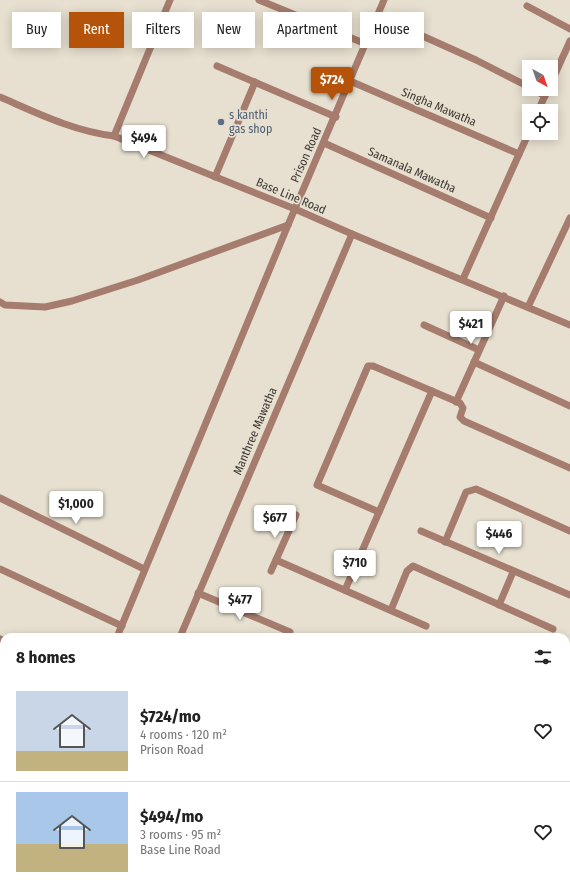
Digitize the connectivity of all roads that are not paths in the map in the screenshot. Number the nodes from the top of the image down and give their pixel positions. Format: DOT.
graph roads {
  1 [pos="170,0"];
  2 [pos="259,0"];
  3 [pos="384,0"];
  4 [pos="527,6"];
  5 [pos="380,12"];
  6 [pos="570,29"];
  7 [pos="424,37"];
  8 [pos="570,41"];
  9 [pos="360,42"];
  10 [pos="364,48"];
  11 [pos="217,66"];
  12 [pos="558,68"];
  13 [pos="350,81"];
  14 [pos="255,82"];
  15 [pos="522,83"];
  16 [pos="0,97"];
  17 [pos="336,117"];
  18 [pos="114,136"];
  19 [pos="525,140"];
  20 [pos="324,142"];
  21 [pos="519,154"];
  22 [pos="215,177"];
  23 [pos="295,209"];
  24 [pos="491,218"];
  25 [pos="570,218"];
  26 [pos="288,225"];
  27 [pos="352,234"];
  28 [pos="463,279"];
  29 [pos="504,296"];
  30 [pos="0,302"];
  31 [pos="528,307"];
  32 [pos="569,322"];
  33 [pos="424,325"];
  34 [pos="479,350"];
  35 [pos="474,362"];
  36 [pos="432,391"];
  37 [pos="456,402"];
  38 [pos="570,406"];
  39 [pos="570,468"];
  40 [pos="0,498"];
  41 [pos="379,512"];
  42 [pos="296,515"];
  43 [pos="421,531"];
  44 [pos="570,531"];
  45 [pos="445,542"];
  46 [pos="276,560"];
  47 [pos="0,569"];
  48 [pos="144,569"];
  49 [pos="271,571"];
  50 [pos="513,572"];
  51 [pos="345,590"];
  52 [pos="198,593"];
  53 [pos="570,595"];
  54 [pos="499,605"];
  55 [pos="391,610"];
  56 [pos="122,626"];
  57 [pos="426,626"];
  58 [pos="553,629"];
  59 [pos="119,633"];
  60 [pos="182,633"];
  61 [pos="289,633"];
  1 -- 18 [label="street"];
  2 -- 9 [label="street"];
  3 -- 5 [label="street, Prison Road"];
  4 -- 6 [label="street"];
  7 -- 15 [label="street"];
  8 -- 12 [label="street"];
  10 -- 13 [label="street, Prison Road"];
  11 -- 14 [label="street"];
  13 -- 17 [label="street, Prison Road"];
  13 -- 21 [label="street, Singha Mawatha"];
  14 -- 17 [label="street"];
  14 -- 22 [label="street"];
  16 -- 18 [label="street, Base Line Road"];
  17 -- 20 [label="street, Prison Road"];
  18 -- 22 [label="street, Base Line Road"];
  19 -- 21 [label="street"];
  20 -- 23 [label="street, Prison Road"];
  20 -- 24 [label="street, Samanala Mawatha"];
  21 -- 24 [label="street"];
  22 -- 23 [label="street, Base Line Road"];
  23 -- 26 [label="street, Prison Road"];
  23 -- 27 [label="street, Base Line Road"];
  24 -- 28 [label="street"];
  25 -- 31 [label="street"];
  26 -- 30 [label="street"];
  26 -- 48 [label="street, Prison Road"];
  27 -- 28 [label="street, Base Line Road"];
  27 -- 52 [label="street, Manthree Mawatha"];
  28 -- 29 [label="street, Base Line Road"];
  29 -- 31 [label="street, Base Line Road"];
  29 -- 34 [label="street"];
  31 -- 32 [label="street, Base Line Road"];
  33 -- 34 [label="street"];
  34 -- 35 [label="street"];
  35 -- 37 [label="street"];
  35 -- 38 [label="street"];
  36 -- 37 [label="street"];
  36 -- 41 [label="street"];
  36 -- 41 [label="street"];
  37 -- 39 [label="street"];
  40 -- 48 [label="street"];
  41 -- 51 [label="street"];
  42 -- 46 [label="street"];
  43 -- 45 [label="street"];
  44 -- 45 [label="street"];
  45 -- 50 [label="street"];
  46 -- 49 [label="street"];
  46 -- 51 [label="street"];
  47 -- 56 [label="street"];
  48 -- 56 [label="street, Prison Road"];
  50 -- 53 [label="street"];
  50 -- 54 [label="street"];
  51 -- 55 [label="street"];
  52 -- 60 [label="street, Manthree Mawatha"];
  52 -- 61 [label="street"];
  54 -- 55 [label="street"];
  54 -- 58 [label="street"];
  55 -- 57 [label="street"];
  56 -- 59 [label="street, Prison Road"];
}
